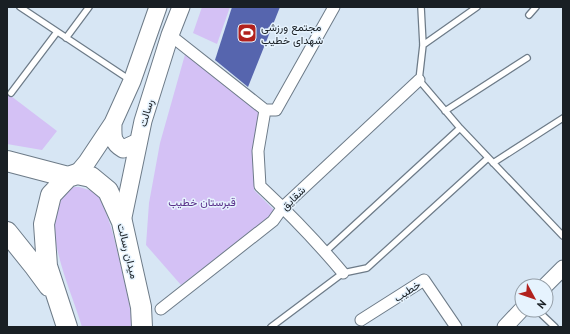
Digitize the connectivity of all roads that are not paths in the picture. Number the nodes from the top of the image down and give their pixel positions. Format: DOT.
graph roads {
  1 [pos="20,7"];
  2 [pos="88,7"];
  3 [pos="151,7"];
  4 [pos="158,7"];
  5 [pos="181,7"];
  6 [pos="334,7"];
  7 [pos="421,7"];
  8 [pos="477,7"];
  9 [pos="536,7"];
  10 [pos="529,15"];
  11 [pos="152,25"];
  12 [pos="57,32"];
  13 [pos="170,35"];
  14 [pos="66,38"];
  15 [pos="422,45"];
  16 [pos="527,58"];
  17 [pos="420,80"];
  18 [pos="132,81"];
  19 [pos="11,93"];
  20 [pos="265,110"];
  21 [pos="445,111"];
  22 [pos="563,118"];
  23 [pos="113,123"];
  24 [pos="460,128"];
  25 [pos="138,142"];
  26 [pos="488,158"];
  27 [pos="7,161"];
  28 [pos="493,163"];
  29 [pos="73,175"];
  30 [pos="283,207"];
  31 [pos="122,222"];
  32 [pos="7,232"];
  33 [pos="563,236"];
  34 [pos="325,252"];
  35 [pos="563,268"];
  36 [pos="343,273"];
  37 [pos="553,278"];
  38 [pos="58,300"];
  39 [pos="141,307"];
  40 [pos="162,309"];
  41 [pos="514,317"];
  42 [pos="545,318"];
  43 [pos="361,320"];
  44 [pos="66,326"];
  45 [pos="142,327"];
  46 [pos="151,327"];
  47 [pos="271,327"];
  48 [pos="456,327"];
  49 [pos="505,327"];
  50 [pos="554,327"];
  1 -- 12 [label="lane"];
  2 -- 14 [label="lane"];
  3 -- 11 [label="lane"];
  4 -- 11 [label="main road"];
  5 -- 13 [label="main road, رسالت"];
  6 -- 20 [label="street"];
  7 -- 15 [label="lane"];
  8 -- 15 [label="lane"];
  9 -- 10 [label="lane"];
  11 -- 18 [label="main road"];
  12 -- 14 [label="lane"];
  12 -- 19 [label="lane"];
  13 -- 20 [label="street"];
  13 -- 25 [label="main road, رسالت"];
  14 -- 18 [label="lane"];
  15 -- 17 [label="lane"];
  16 -- 21 [label="lane"];
  17 -- 21 [label="lane"];
  17 -- 30 [label="street, شقایق"];
  18 -- 23 [label="main road"];
  20 -- 30 [label="street"];
  21 -- 24 [label="lane"];
  22 -- 28 [label="lane"];
  23 -- 25 [label="main road"];
  23 -- 29 [label="main road"];
  24 -- 26 [label="lane"];
  24 -- 34 [label="lane"];
  25 -- 31 [label="main road, رسالت"];
  26 -- 28 [label="lane"];
  26 -- 36 [label="lane"];
  27 -- 29 [label="highway, میدان رسالت"];
  28 -- 33 [label="lane"];
  29 -- 31 [label="highway, میدان رسالت"];
  29 -- 38 [label="highway"];
  30 -- 34 [label="street"];
  30 -- 40 [label="street, شقایق"];
  31 -- 39 [label="highway, میدان رسالت"];
  32 -- 38 [label="highway"];
  34 -- 36 [label="street"];
  35 -- 37 [label="main road"];
  36 -- 47 [label="lane"];
  38 -- 44 [label="highway"];
  39 -- 45 [label="highway, میدان رسالت"];
  39 -- 46 [label="main road"];
  41 -- 49 [label="main road"];
  42 -- 50 [label="lane"];
  43 -- 48 [label="street, خطیب"];
}
